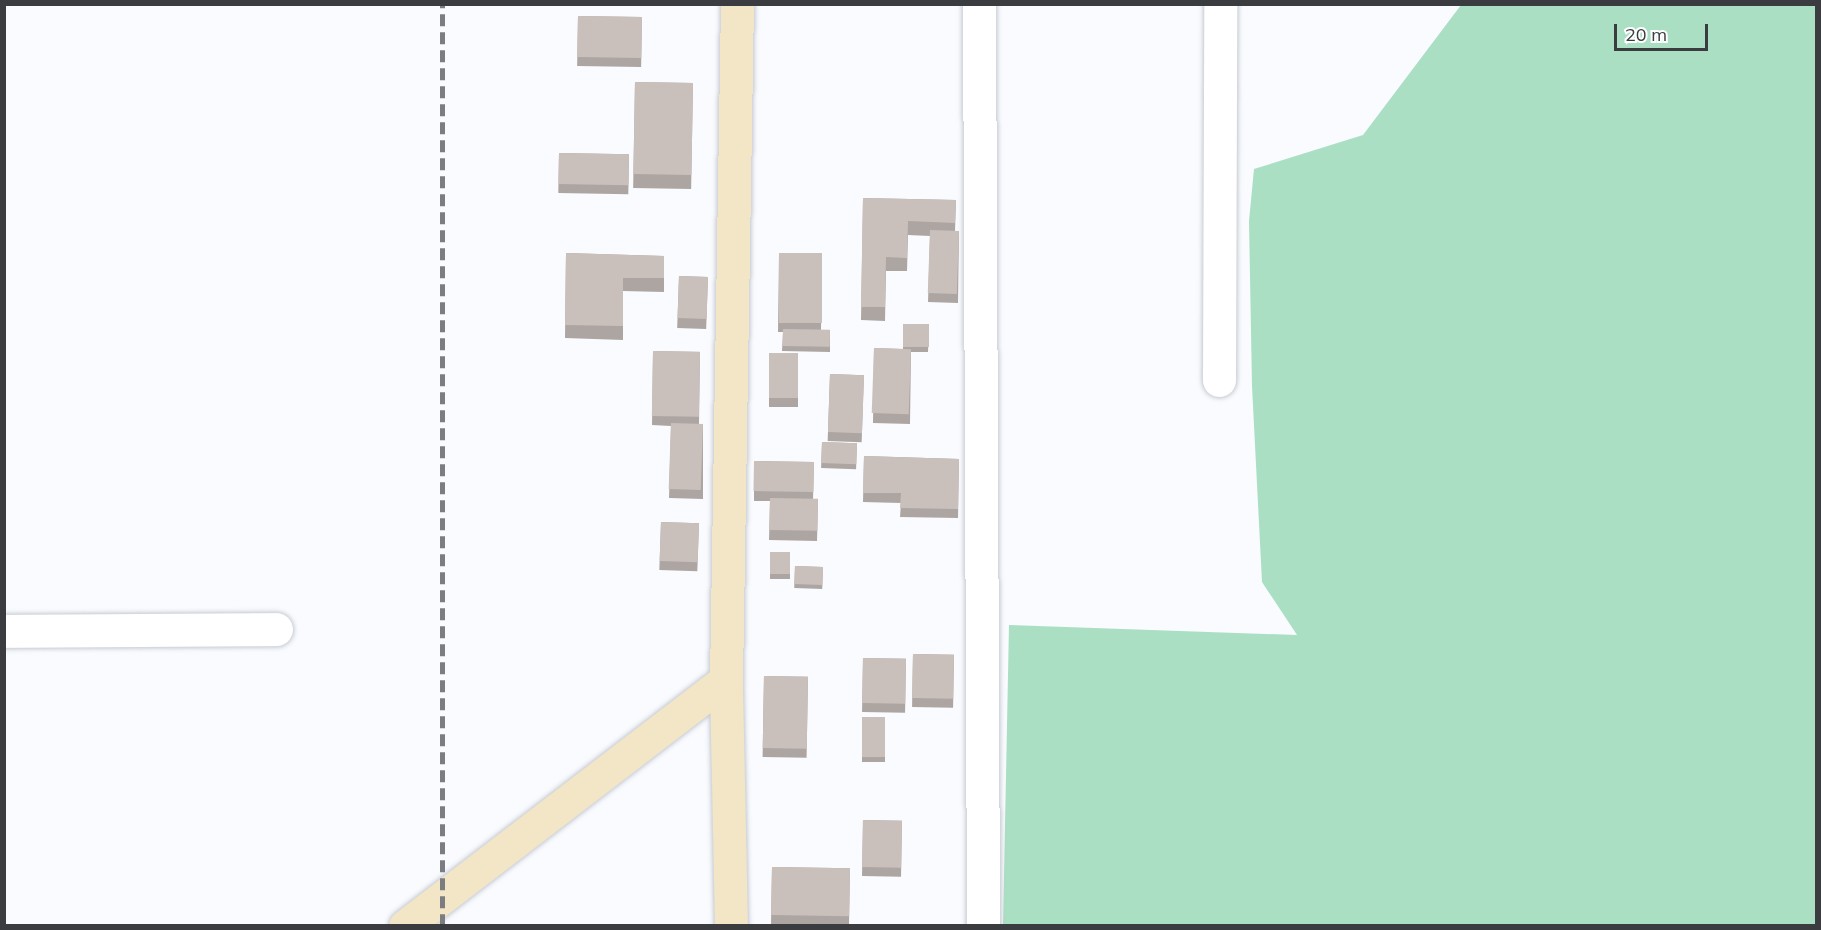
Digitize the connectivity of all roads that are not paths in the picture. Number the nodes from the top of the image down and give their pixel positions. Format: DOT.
graph roads {
  1 [pos="737,4"];
  2 [pos="979,4"];
  3 [pos="1220,4"];
  4 [pos="1219,380"];
  5 [pos="276,629"];
  6 [pos="4,631"];
  7 [pos="726,680"];
  8 [pos="405,926"];
  9 [pos="731,926"];
  10 [pos="983,926"];
  1 -- 7 [label="street"];
  2 -- 10 [label="street"];
  3 -- 4 [label="street"];
  5 -- 6 [label="street"];
  7 -- 8 [label="street"];
  7 -- 9 [label="street"];
}
